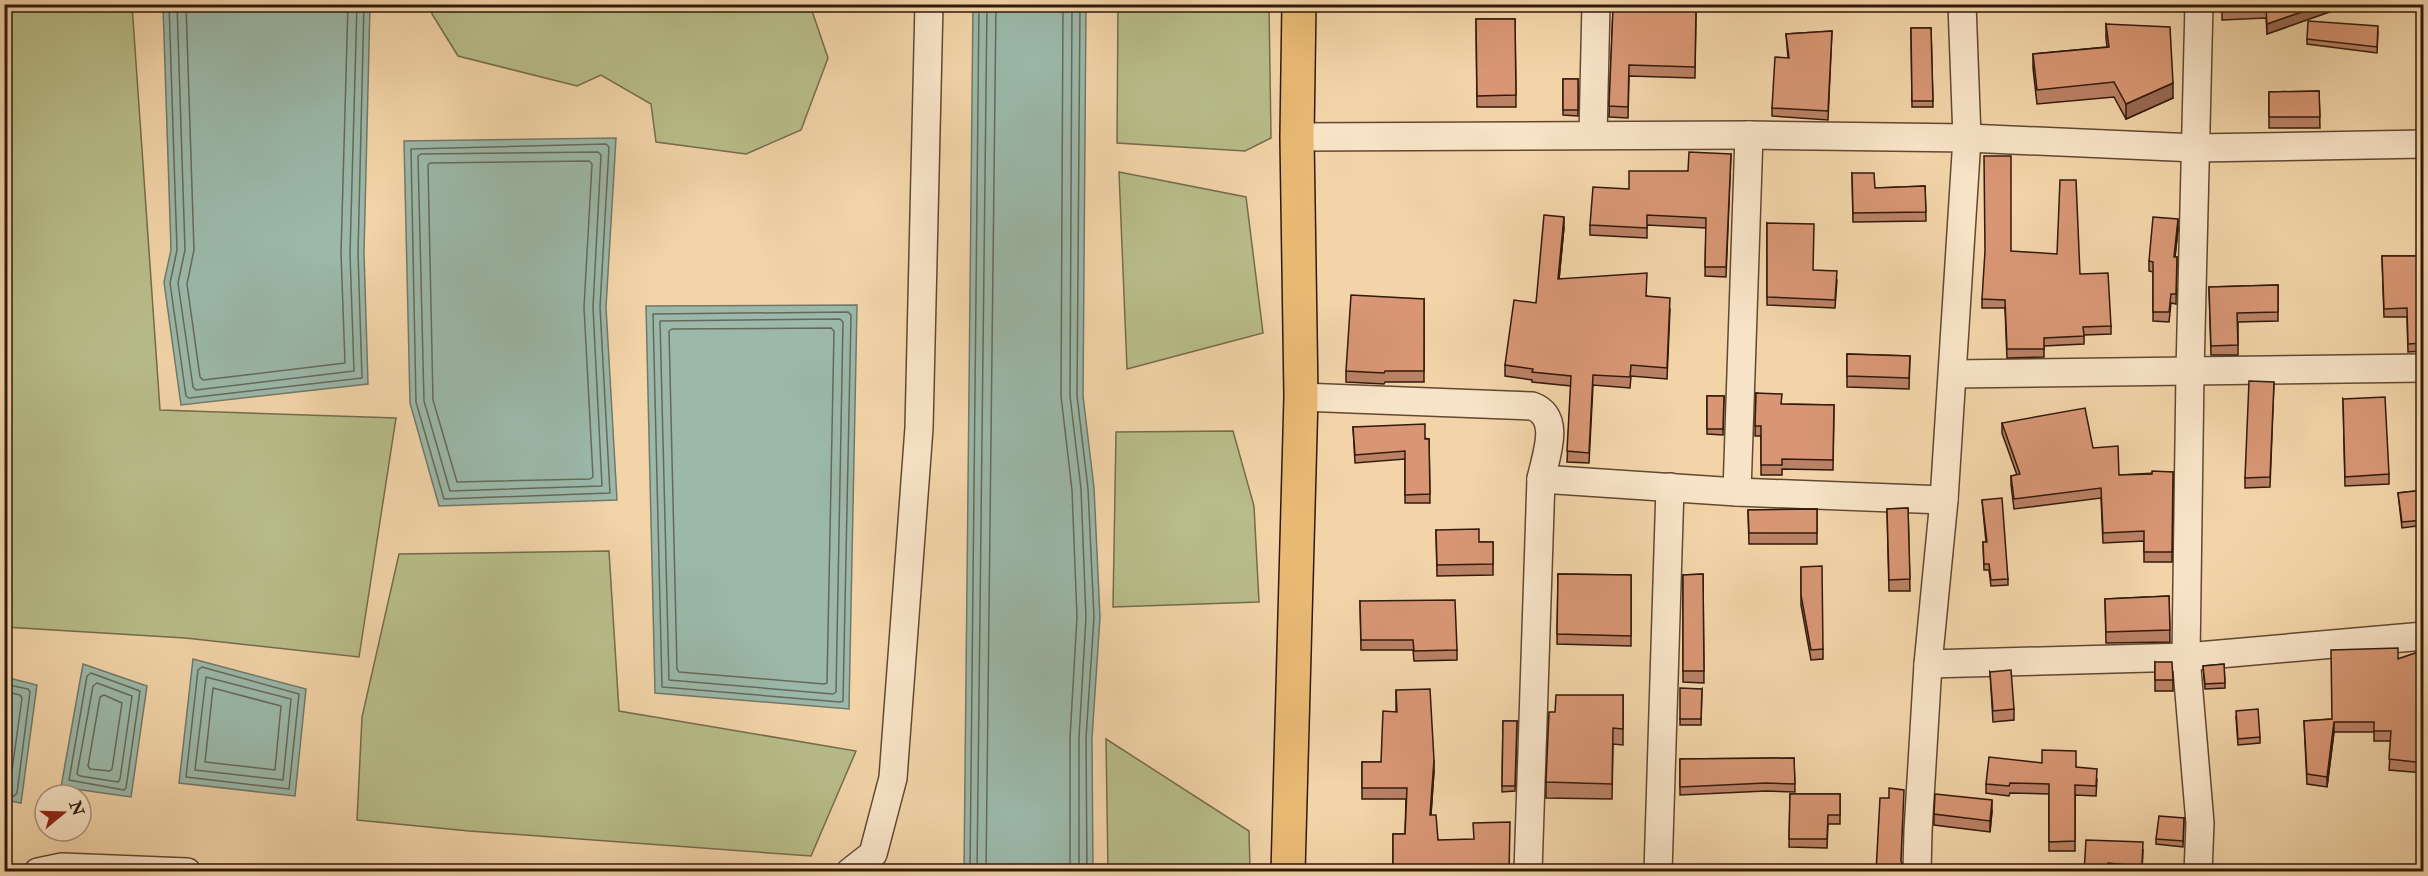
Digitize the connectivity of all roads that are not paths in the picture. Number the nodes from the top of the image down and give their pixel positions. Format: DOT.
graph roads {
  1 [pos="929,4"];
  2 [pos="1299,4"];
  3 [pos="1596,4"];
  4 [pos="1962,4"];
  5 [pos="2199,4"];
  6 [pos="1593,135"];
  7 [pos="1749,135"];
  8 [pos="1297,137"];
  9 [pos="1966,138"];
  10 [pos="2424,144"];
  11 [pos="2196,148"];
  12 [pos="2424,368"];
  13 [pos="2190,372"];
  14 [pos="1953,374"];
  15 [pos="1301,397"];
  16 [pos="1541,479"];
  17 [pos="1670,487"];
  18 [pos="1737,492"];
  19 [pos="1944,500"];
  20 [pos="2424,636"];
  21 [pos="2186,657"];
  22 [pos="1928,664"];
  23 [pos="38,872"];
  24 [pos="187,872"];
  25 [pos="850,872"];
  26 [pos="1287,872"];
  27 [pos="1528,872"];
  28 [pos="1659,872"];
  29 [pos="1917,872"];
  30 [pos="2198,872"];
  1 -- 25 [label="street"];
  2 -- 8 [label="main road"];
  3 -- 6 [label="street"];
  4 -- 9 [label="street"];
  5 -- 11 [label="street"];
  6 -- 7 [label="street"];
  6 -- 8 [label="street"];
  7 -- 9 [label="street"];
  7 -- 18 [label="street"];
  8 -- 15 [label="main road"];
  9 -- 11 [label="street"];
  9 -- 14 [label="street"];
  10 -- 11 [label="street"];
  11 -- 13 [label="street"];
  12 -- 13 [label="street"];
  13 -- 14 [label="street"];
  13 -- 21 [label="street"];
  14 -- 19 [label="street"];
  15 -- 16 [label="street"];
  15 -- 26 [label="main road"];
  16 -- 17 [label="street"];
  16 -- 27 [label="street"];
  17 -- 18 [label="street"];
  17 -- 28 [label="street"];
  18 -- 19 [label="street"];
  19 -- 22 [label="street"];
  20 -- 21 [label="street"];
  21 -- 22 [label="street"];
  21 -- 30 [label="street"];
  22 -- 29 [label="street"];
  23 -- 24 [label="street"];
}
